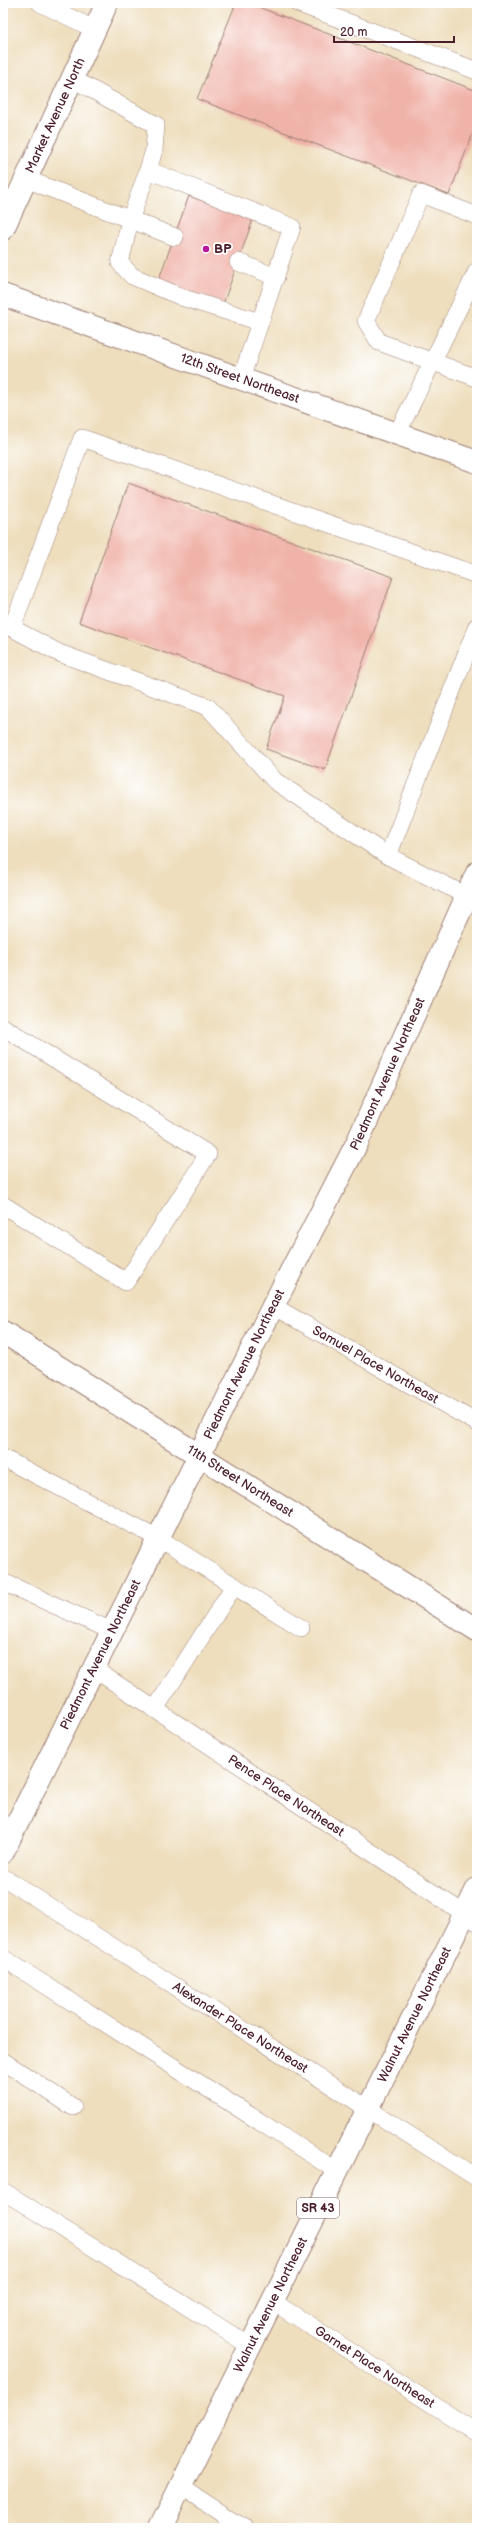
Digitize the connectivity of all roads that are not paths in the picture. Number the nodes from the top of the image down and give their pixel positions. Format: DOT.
graph roads {
  1 [pos="40,3"];
  2 [pos="107,3"];
  3 [pos="297,3"];
  4 [pos="94,29"];
  5 [pos="477,71"];
  6 [pos="71,78"];
  7 [pos="148,170"];
  8 [pos="26,179"];
  9 [pos="477,216"];
  10 [pos="130,220"];
  11 [pos="3,229"];
  12 [pos="174,237"];
  13 [pos="238,262"];
  14 [pos="477,271"];
  15 [pos="276,276"];
  16 [pos="3,295"];
  17 [pos="260,322"];
  18 [pos="432,362"];
  19 [pos="477,378"];
  20 [pos="241,379"];
  21 [pos="397,434"];
  22 [pos="477,462"];
  23 [pos="477,575"];
  24 [pos="477,626"];
  25 [pos="7,627"];
  26 [pos="388,856"];
  27 [pos="477,873"];
  28 [pos="471,897"];
  29 [pos="3,1027"];
  30 [pos="5,1211"];
  31 [pos="273,1306"];
  32 [pos="3,1332"];
  33 [pos="477,1423"];
  34 [pos="199,1455"];
  35 [pos="3,1458"];
  36 [pos="158,1538"];
  37 [pos="3,1582"];
  38 [pos="234,1586"];
  39 [pos="301,1628"];
  40 [pos="477,1630"];
  41 [pos="112,1631"];
  42 [pos="94,1669"];
  43 [pos="155,1710"];
  44 [pos="3,1852"];
  45 [pos="3,1877"];
  46 [pos="477,1889"];
  47 [pos="471,1919"];
  48 [pos="3,1958"];
  49 [pos="3,2061"];
  50 [pos="73,2107"];
  51 [pos="368,2109"];
  52 [pos="337,2171"];
  53 [pos="477,2178"];
  54 [pos="3,2191"];
  55 [pos="272,2301"];
  56 [pos="250,2346"];
  57 [pos="477,2433"];
  58 [pos="181,2487"];
  59 [pos="160,2528"];
  60 [pos="244,2528"];
  1 -- 4 [label="lane"];
  2 -- 4 [label="street, Market Avenue North"];
  3 -- 5 [label="lane"];
  4 -- 6 [label="street, Market Avenue North"];
  6 -- 7 [label="lane"];
  6 -- 8 [label="street, Market Avenue North"];
  7 -- 10 [label="lane"];
  7 -- 15 [label="lane"];
  8 -- 10 [label="lane"];
  8 -- 11 [label="street, Market Avenue North"];
  9 -- 18 [label="lane"];
  10 -- 12 [label="lane"];
  10 -- 17 [label="lane"];
  13 -- 15 [label="lane"];
  14 -- 18 [label="lane"];
  15 -- 17 [label="lane"];
  16 -- 20 [label="street, 12th Street Northeast"];
  17 -- 20 [label="lane"];
  18 -- 19 [label="lane"];
  18 -- 21 [label="lane"];
  20 -- 21 [label="street, 12th Street Northeast"];
  21 -- 22 [label="street, 12th Street Northeast"];
  23 -- 25 [label="lane"];
  24 -- 26 [label="lane"];
  25 -- 26 [label="lane"];
  26 -- 28 [label="lane"];
  27 -- 28 [label="street, Piedmont Avenue Northeast"];
  28 -- 31 [label="street, Piedmont Avenue Northeast"];
  29 -- 30 [label="lane"];
  31 -- 33 [label="lane, Samuel Place Northeast"];
  31 -- 34 [label="street, Piedmont Avenue Northeast"];
  32 -- 34 [label="street, 11th Street Northeast"];
  34 -- 36 [label="street, Piedmont Avenue Northeast"];
  34 -- 40 [label="street, 11th Street Northeast"];
  35 -- 36 [label="lane"];
  36 -- 38 [label="lane"];
  36 -- 41 [label="street, Piedmont Avenue Northeast"];
  37 -- 41 [label="lane"];
  38 -- 39 [label="lane"];
  38 -- 43 [label="lane"];
  41 -- 42 [label="street, Piedmont Avenue Northeast"];
  42 -- 43 [label="lane, Pence Place Northeast"];
  42 -- 44 [label="street, Piedmont Avenue Northeast"];
  43 -- 47 [label="lane, Pence Place Northeast"];
  45 -- 51 [label="lane, Alexander Place Northeast"];
  46 -- 47 [label="street, Walnut Avenue Northeast / SR 43"];
  47 -- 51 [label="street, Walnut Avenue Northeast / SR 43"];
  48 -- 52 [label="lane"];
  49 -- 50 [label="lane"];
  51 -- 52 [label="street, Walnut Avenue Northeast / SR 43"];
  51 -- 53 [label="lane, Alexander Place Northeast"];
  52 -- 55 [label="street, Walnut Avenue Northeast / SR 43"];
  54 -- 56 [label="lane"];
  55 -- 56 [label="street, Walnut Avenue Northeast / SR 43"];
  55 -- 57 [label="lane, Garnet Place Northeast"];
  56 -- 58 [label="street, Walnut Avenue Northeast / SR 43"];
  58 -- 59 [label="street, Walnut Avenue Northeast / SR 43"];
  58 -- 60 [label="lane"];
}
